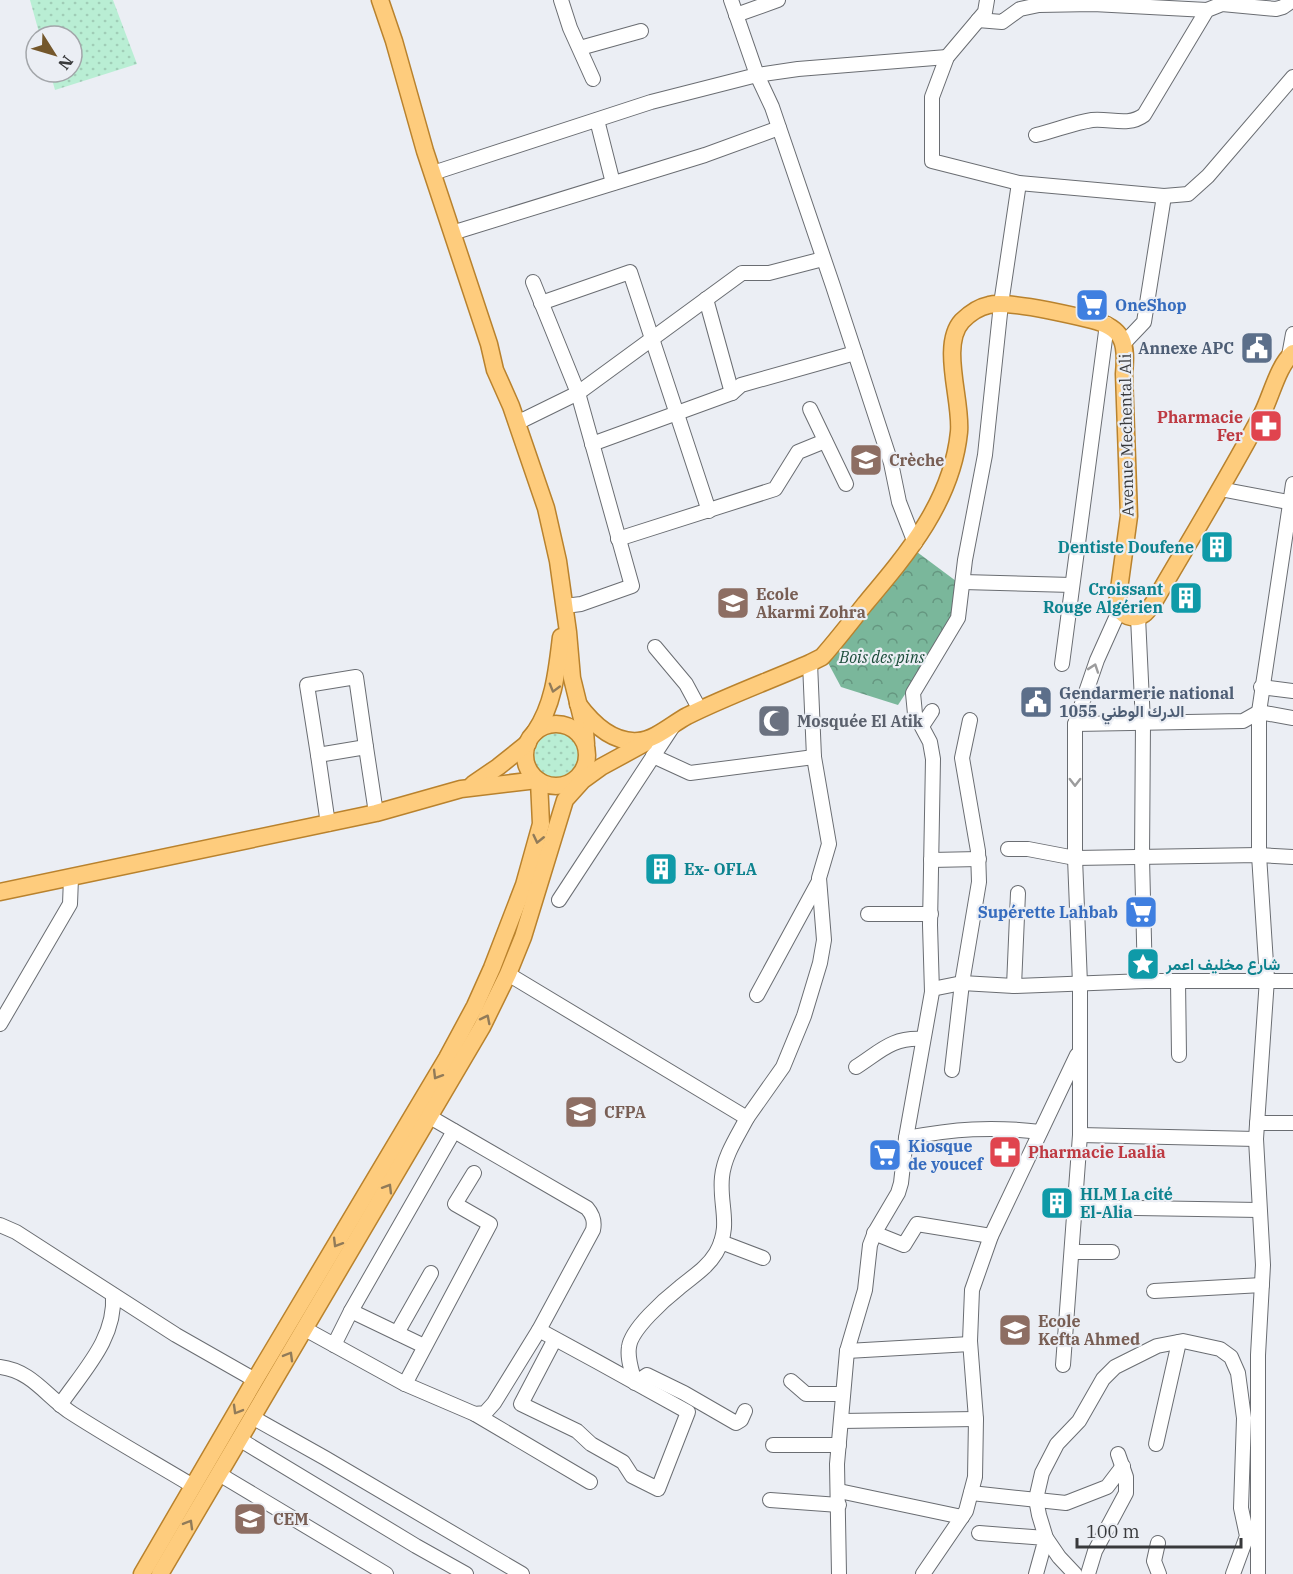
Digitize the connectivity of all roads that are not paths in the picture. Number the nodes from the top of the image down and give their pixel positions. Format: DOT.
graph roads {
  1 [pos="380,0"];
  2 [pos="561,0"];
  3 [pos="731,0"];
  4 [pos="778,0"];
  5 [pos="987,0"];
  6 [pos="1293,0"];
  7 [pos="1207,10"];
  8 [pos="736,15"];
  9 [pos="978,20"];
  10 [pos="640,31"];
  11 [pos="580,48"];
  12 [pos="947,57"];
  13 [pos="757,75"];
  14 [pos="1293,77"];
  15 [pos="593,79"];
  16 [pos="597,120"];
  17 [pos="779,128"];
  18 [pos="1035,135"];
  19 [pos="433,173"];
  20 [pos="613,183"];
  21 [pos="1019,183"];
  22 [pos="1164,196"];
  23 [pos="452,233"];
  24 [pos="823,259"];
  25 [pos="533,282"];
  26 [pos="706,299"];
  27 [pos="541,303"];
  28 [pos="1001,304"];
  29 [pos="1107,324"];
  30 [pos="1293,334"];
  31 [pos="652,338"];
  32 [pos="1124,343"];
  33 [pos="855,352"];
  34 [pos="1291,354"];
  35 [pos="578,393"];
  36 [pos="732,393"];
  37 [pos="810,409"];
  38 [pos="677,414"];
  39 [pos="516,422"];
  40 [pos="825,441"];
  41 [pos="592,444"];
  42 [pos="846,484"];
  43 [pos="1293,484"];
  44 [pos="1220,489"];
  45 [pos="1291,502"];
  46 [pos="710,511"];
  47 [pos="618,539"];
  48 [pos="915,543"];
  49 [pos="963,582"];
  50 [pos="1072,585"];
  51 [pos="565,608"];
  52 [pos="1119,610"];
  53 [pos="1138,617"];
  54 [pos="655,647"];
  55 [pos="810,663"];
  56 [pos="1062,664"];
  57 [pos="1261,687"];
  58 [pos="1293,691"];
  59 [pos="578,704"];
  60 [pos="700,710"];
  61 [pos="932,711"];
  62 [pos="1259,712"];
  63 [pos="1293,718"];
  64 [pos="970,720"];
  65 [pos="676,722"];
  66 [pos="1143,723"];
  67 [pos="1075,724"];
  68 [pos="922,726"];
  69 [pos="604,731"];
  70 [pos="661,732"];
  71 [pos="582,734"];
  72 [pos="530,739"];
  73 [pos="366,747"];
  74 [pos="318,755"];
  75 [pos="654,756"];
  76 [pos="814,757"];
  77 [pos="601,766"];
  78 [pos="579,777"];
  79 [pos="538,780"];
  80 [pos="461,789"];
  81 [pos="565,800"];
  82 [pos="376,813"];
  83 [pos="328,824"];
  84 [pos="1008,849"];
  85 [pos="1258,855"];
  86 [pos="1293,857"];
  87 [pos="1075,858"];
  88 [pos="1142,858"];
  89 [pos="931,860"];
  90 [pos="979,860"];
  91 [pos="71,878"];
  92 [pos="819,880"];
  93 [pos="0,892"];
  94 [pos="1018,893"];
  95 [pos="559,900"];
  96 [pos="868,914"];
  97 [pos="931,914"];
  98 [pos="508,974"];
  99 [pos="1267,979"];
  100 [pos="1145,981"];
  101 [pos="1179,981"];
  102 [pos="1293,981"];
  103 [pos="962,983"];
  104 [pos="1080,984"];
  105 [pos="1014,986"];
  106 [pos="932,989"];
  107 [pos="757,995"];
  108 [pos="0,1024"];
  109 [pos="923,1039"];
  110 [pos="1079,1050"];
  111 [pos="1179,1054"];
  112 [pos="856,1067"];
  113 [pos="952,1070"];
  114 [pos="430,1117"];
  115 [pos="747,1118"];
  116 [pos="1257,1123"];
  117 [pos="1293,1123"];
  118 [pos="454,1131"];
  119 [pos="1040,1132"];
  120 [pos="1080,1135"];
  121 [pos="906,1137"];
  122 [pos="1256,1139"];
  123 [pos="474,1173"];
  124 [pos="1075,1207"];
  125 [pos="1259,1210"];
  126 [pos="0,1226"];
  127 [pos="874,1233"];
  128 [pos="992,1236"];
  129 [pos="721,1242"];
  130 [pos="1072,1252"];
  131 [pos="1112,1252"];
  132 [pos="763,1258"];
  133 [pos="431,1273"];
  134 [pos="1262,1285"];
  135 [pos="1154,1291"];
  136 [pos="113,1295"];
  137 [pos="351,1311"];
  138 [pos="305,1329"];
  139 [pos="538,1330"];
  140 [pos="397,1333"];
  141 [pos="555,1339"];
  142 [pos="1179,1342"];
  143 [pos="970,1344"];
  144 [pos="334,1346"];
  145 [pos="424,1346"];
  146 [pos="847,1351"];
  147 [pos="1063,1365"];
  148 [pos="0,1367"];
  149 [pos="255,1380"];
  150 [pos="791,1381"];
  151 [pos="635,1383"];
  152 [pos="405,1384"];
  153 [pos="843,1394"];
  154 [pos="60,1405"];
  155 [pos="745,1411"];
  156 [pos="475,1414"];
  157 [pos="252,1417"];
  158 [pos="976,1419"];
  159 [pos="841,1421"];
  160 [pos="239,1439"];
  161 [pos="1156,1443"];
  162 [pos="773,1445"];
  163 [pos="839,1445"];
  164 [pos="219,1474"];
  165 [pos="590,1482"];
  166 [pos="193,1486"];
  167 [pos="839,1491"];
  168 [pos="970,1493"];
  169 [pos="1258,1495"];
  170 [pos="1242,1496"];
  171 [pos="1036,1499"];
  172 [pos="770,1500"];
  173 [pos="839,1505"];
  174 [pos="962,1517"];
  175 [pos="979,1533"];
  176 [pos="1046,1538"];
  177 [pos="1158,1543"];
  178 [pos="142,1574"];
  179 [pos="160,1574"];
  180 [pos="386,1574"];
  181 [pos="466,1574"];
  182 [pos="522,1574"];
  183 [pos="839,1574"];
  184 [pos="923,1574"];
  185 [pos="1036,1574"];
  186 [pos="1075,1574"];
  187 [pos="1088,1574"];
  188 [pos="1159,1574"];
  189 [pos="1233,1574"];
  190 [pos="1258,1574"];
  1 -- 19 [label="main road"];
  2 -- 11 [label="street"];
  3 -- 8 [label="street"];
  4 -- 8 [label="street"];
  5 -- 9 [label="street"];
  6 -- 7 [label="street"];
  7 -- 9 [label="street"];
  7 -- 18 [label="street"];
  8 -- 13 [label="street"];
  9 -- 12 [label="street"];
  10 -- 11 [label="street"];
  11 -- 15 [label="street"];
  12 -- 13 [label="street"];
  12 -- 21 [label="street"];
  13 -- 16 [label="street"];
  13 -- 17 [label="street"];
  14 -- 22 [label="street"];
  16 -- 19 [label="street"];
  16 -- 20 [label="street"];
  17 -- 20 [label="street"];
  17 -- 24 [label="street"];
  19 -- 23 [label="main road"];
  20 -- 23 [label="street"];
  21 -- 22 [label="street"];
  21 -- 28 [label="street"];
  22 -- 32 [label="street"];
  23 -- 39 [label="main road"];
  24 -- 26 [label="street"];
  24 -- 33 [label="street"];
  25 -- 27 [label="street"];
  26 -- 31 [label="street"];
  26 -- 36 [label="street"];
  27 -- 31 [label="street"];
  27 -- 35 [label="street"];
  28 -- 29 [label="main road"];
  28 -- 48 [label="main road"];
  28 -- 49 [label="street"];
  29 -- 32 [label="main road, Avenue Mechental Ali"];
  29 -- 50 [label="street"];
  30 -- 34 [label="street"];
  31 -- 35 [label="street"];
  31 -- 38 [label="street"];
  32 -- 52 [label="main road, Avenue Mechental Ali"];
  33 -- 36 [label="street"];
  33 -- 48 [label="street"];
  34 -- 44 [label="main road"];
  35 -- 39 [label="street"];
  35 -- 41 [label="street"];
  36 -- 38 [label="street"];
  37 -- 40 [label="street"];
  38 -- 41 [label="street"];
  38 -- 46 [label="street"];
  39 -- 51 [label="main road"];
  40 -- 42 [label="street"];
  40 -- 46 [label="street"];
  41 -- 47 [label="street"];
  43 -- 45 [label="street"];
  44 -- 45 [label="street"];
  44 -- 53 [label="main road"];
  45 -- 57 [label="street"];
  46 -- 47 [label="street"];
  47 -- 51 [label="street"];
  48 -- 55 [label="main road"];
  49 -- 50 [label="street"];
  49 -- 68 [label="street"];
  50 -- 56 [label="street"];
  51 -- 59 [label="main road"];
  51 -- 72 [label="main road, one-way"];
  52 -- 53 [label="main road"];
  67 -- 52 [label="street, one-way"];
  53 -- 66 [label="street"];
  54 -- 60 [label="street"];
  55 -- 60 [label="main road"];
  55 -- 76 [label="street"];
  57 -- 58 [label="street"];
  57 -- 62 [label="street"];
  59 -- 69 [label="main road"];
  59 -- 71 [label="main road"];
  60 -- 65 [label="main road"];
  61 -- 68 [label="street"];
  62 -- 63 [label="street"];
  62 -- 66 [label="street"];
  62 -- 85 [label="street"];
  64 -- 90 [label="street"];
  65 -- 70 [label="main road"];
  65 -- 75 [label="street"];
  66 -- 67 [label="street"];
  66 -- 88 [label="street"];
  67 -- 87 [label="street, one-way"];
  68 -- 89 [label="street"];
  69 -- 70 [label="main road"];
  69 -- 71 [label="main road"];
  70 -- 77 [label="main road"];
  71 -- 72 [label="main road"];
  71 -- 78 [label="main road"];
  72 -- 79 [label="main road"];
  72 -- 80 [label="main road"];
  73 -- 74 [label="street"];
  73 -- 74 [label="street"];
  73 -- 82 [label="street"];
  74 -- 83 [label="street"];
  75 -- 76 [label="street"];
  75 -- 95 [label="street"];
  76 -- 92 [label="street"];
  77 -- 78 [label="main road"];
  77 -- 81 [label="main road"];
  78 -- 79 [label="main road"];
  78 -- 81 [label="main road"];
  79 -- 80 [label="main road"];
  79 -- 149 [label="main road, one-way"];
  80 -- 82 [label="main road"];
  81 -- 98 [label="main road"];
  82 -- 83 [label="main road"];
  83 -- 91 [label="main road"];
  84 -- 87 [label="street"];
  85 -- 86 [label="street"];
  85 -- 88 [label="street"];
  85 -- 99 [label="street"];
  87 -- 88 [label="street"];
  87 -- 104 [label="street"];
  88 -- 100 [label="street"];
  89 -- 90 [label="street"];
  89 -- 97 [label="street"];
  90 -- 103 [label="street"];
  91 -- 93 [label="main road"];
  91 -- 108 [label="street"];
  92 -- 107 [label="street"];
  92 -- 115 [label="street"];
  94 -- 105 [label="street"];
  96 -- 97 [label="street"];
  97 -- 106 [label="street"];
  114 -- 98 [label="main road, one-way"];
  98 -- 115 [label="street"];
  99 -- 101 [label="street"];
  99 -- 102 [label="street"];
  99 -- 116 [label="street"];
  100 -- 101 [label="street"];
  100 -- 104 [label="street"];
  101 -- 111 [label="street"];
  103 -- 105 [label="street"];
  103 -- 106 [label="street"];
  103 -- 113 [label="street"];
  104 -- 105 [label="street"];
  104 -- 110 [label="street"];
  106 -- 109 [label="street"];
  109 -- 112 [label="street"];
  109 -- 121 [label="street"];
  110 -- 119 [label="street"];
  110 -- 120 [label="street"];
  114 -- 118 [label="street"];
  138 -- 114 [label="main road, one-way"];
  115 -- 129 [label="street"];
  116 -- 117 [label="street"];
  116 -- 122 [label="street"];
  118 -- 137 [label="street"];
  118 -- 139 [label="street"];
  119 -- 121 [label="street"];
  119 -- 128 [label="street"];
  120 -- 122 [label="street"];
  120 -- 124 [label="street"];
  121 -- 127 [label="street"];
  122 -- 125 [label="street"];
  123 -- 145 [label="street"];
  124 -- 125 [label="street"];
  124 -- 130 [label="street"];
  125 -- 134 [label="street"];
  126 -- 136 [label="street"];
  127 -- 128 [label="street"];
  127 -- 146 [label="street"];
  128 -- 143 [label="street"];
  129 -- 132 [label="street"];
  129 -- 151 [label="street"];
  130 -- 131 [label="street"];
  130 -- 147 [label="street"];
  133 -- 140 [label="street"];
  134 -- 135 [label="street"];
  134 -- 169 [label="street"];
  136 -- 149 [label="street"];
  136 -- 154 [label="street"];
  137 -- 140 [label="street"];
  137 -- 144 [label="street"];
  138 -- 144 [label="street"];
  157 -- 138 [label="main road, one-way"];
  139 -- 141 [label="street"];
  139 -- 156 [label="street"];
  140 -- 145 [label="street"];
  141 -- 151 [label="street"];
  141 -- 151 [label="street"];
  142 -- 161 [label="street"];
  142 -- 170 [label="street"];
  142 -- 171 [label="street"];
  143 -- 146 [label="street"];
  143 -- 158 [label="street"];
  144 -- 152 [label="street"];
  145 -- 152 [label="street"];
  146 -- 153 [label="street"];
  148 -- 154 [label="street"];
  149 -- 166 [label="main road, one-way"];
  150 -- 153 [label="street"];
  151 -- 155 [label="street"];
  152 -- 156 [label="street"];
  153 -- 159 [label="street"];
  154 -- 166 [label="street"];
  156 -- 165 [label="street"];
  157 -- 160 [label="main road"];
  157 -- 182 [label="street"];
  158 -- 159 [label="street"];
  158 -- 168 [label="street"];
  159 -- 163 [label="street"];
  160 -- 164 [label="main road"];
  160 -- 181 [label="street"];
  162 -- 163 [label="street"];
  163 -- 167 [label="street"];
  179 -- 164 [label="main road, one-way"];
  164 -- 180 [label="street"];
  166 -- 178 [label="main road"];
  167 -- 173 [label="street"];
  167 -- 174 [label="street"];
  168 -- 171 [label="street"];
  168 -- 174 [label="street"];
  169 -- 170 [label="street"];
  169 -- 190 [label="street"];
  170 -- 189 [label="street"];
  171 -- 176 [label="street"];
  171 -- 187 [label="street"];
  172 -- 173 [label="street"];
  173 -- 183 [label="street"];
  174 -- 184 [label="street"];
  175 -- 176 [label="street"];
  176 -- 185 [label="street"];
  176 -- 186 [label="street"];
  177 -- 188 [label="street"];
}
